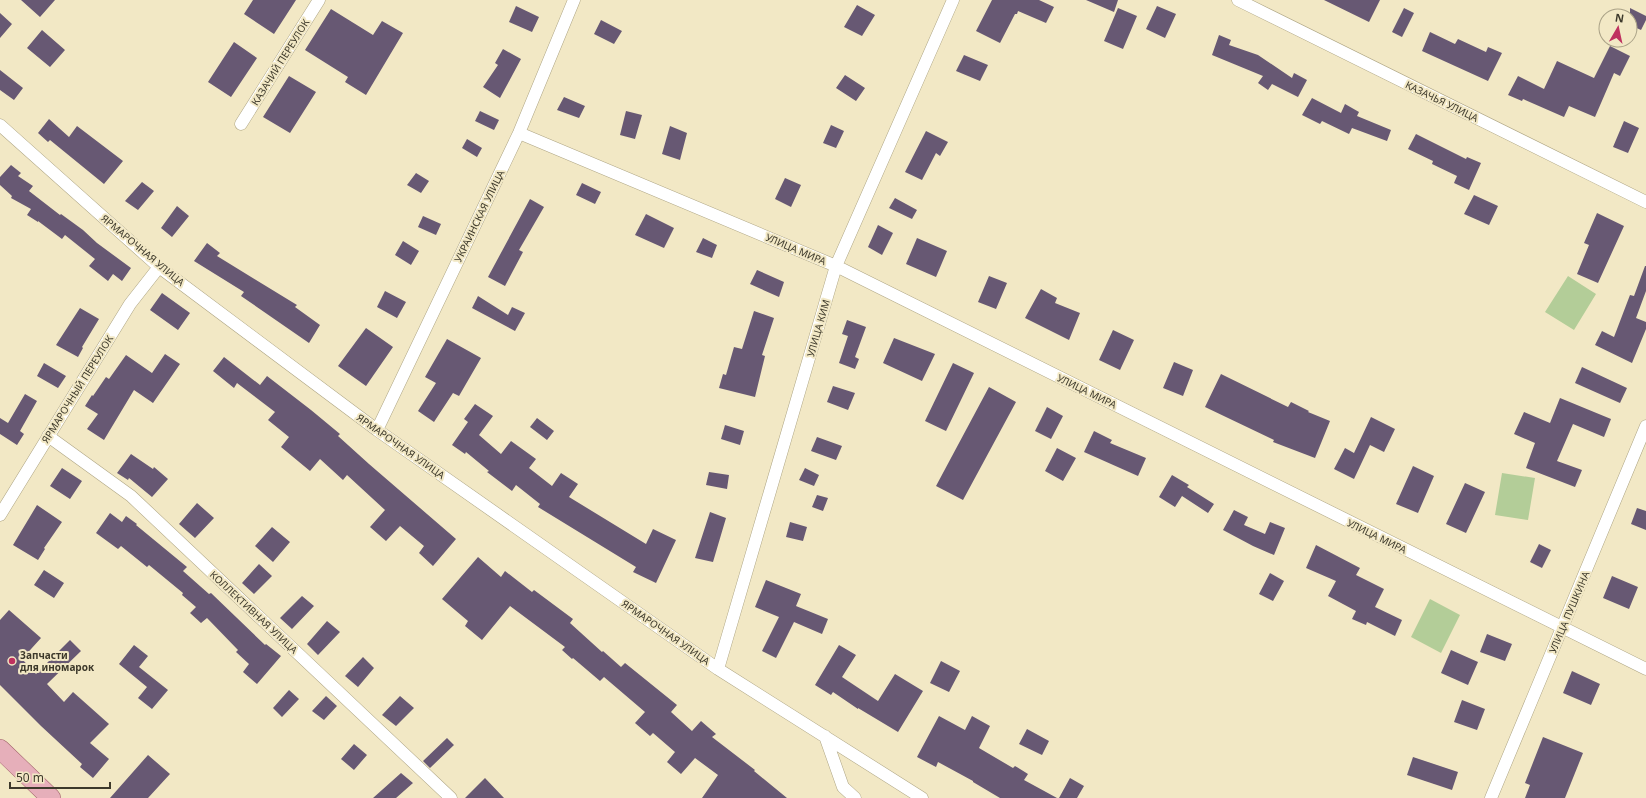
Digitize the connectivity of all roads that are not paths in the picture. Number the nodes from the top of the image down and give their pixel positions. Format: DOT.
graph roads {
  1 [pos="319,0"];
  2 [pos="574,0"];
  3 [pos="953,0"];
  4 [pos="1238,0"];
  5 [pos="241,124"];
  6 [pos="0,125"];
  7 [pos="519,133"];
  8 [pos="1646,202"];
  9 [pos="836,266"];
  10 [pos="159,267"];
  11 [pos="1646,426"];
  12 [pos="377,430"];
  13 [pos="48,436"];
  14 [pos="0,516"];
  15 [pos="1562,628"];
  16 [pos="718,669"];
  17 [pos="1646,669"];
  18 [pos="824,736"];
  19 [pos="0,749"];
  20 [pos="51,798"];
  21 [pos="451,798"];
  22 [pos="855,798"];
  23 [pos="922,798"];
  24 [pos="1491,798"];
  1 -- 5 [label="street, КАЗАЧИЙ ПЕРЕУЛОК"];
  2 -- 7 [label="street, УКРАИНСКАЯ УЛИЦА"];
  3 -- 9 [label="street, УЛИЦА КИМ"];
  4 -- 8 [label="street, КАЗАЧЬЯ УЛИЦА"];
  6 -- 10 [label="street, ЯРМАРОЧНАЯ УЛИЦА"];
  7 -- 9 [label="street, УЛИЦА МИРА"];
  7 -- 12 [label="street, УКРАИНСКАЯ УЛИЦА"];
  9 -- 15 [label="street, УЛИЦА МИРА"];
  9 -- 16 [label="street, УЛИЦА КИМ"];
  10 -- 12 [label="street, ЯРМАРОЧНАЯ УЛИЦА"];
  10 -- 13 [label="street, ЯРМАРОЧНЫЙ ПЕРЕУЛОК"];
  11 -- 15 [label="street, УЛИЦА ПУШКИНА"];
  12 -- 16 [label="street, ЯРМАРОЧНАЯ УЛИЦА"];
  13 -- 14 [label="street, ЯРМАРОЧНЫЙ ПЕРЕУЛОК"];
  13 -- 21 [label="street, КОЛЛЕКТИВНАЯ УЛИЦА"];
  15 -- 17 [label="street, УЛИЦА МИРА"];
  15 -- 24 [label="street, УЛИЦА ПУШКИНА"];
  16 -- 18 [label="street, ЯРМАРОЧНАЯ УЛИЦА"];
  18 -- 22 [label="street"];
  18 -- 23 [label="street, ЯРМАРОЧНАЯ УЛИЦА"];
  19 -- 20 [label="main road"];
}
